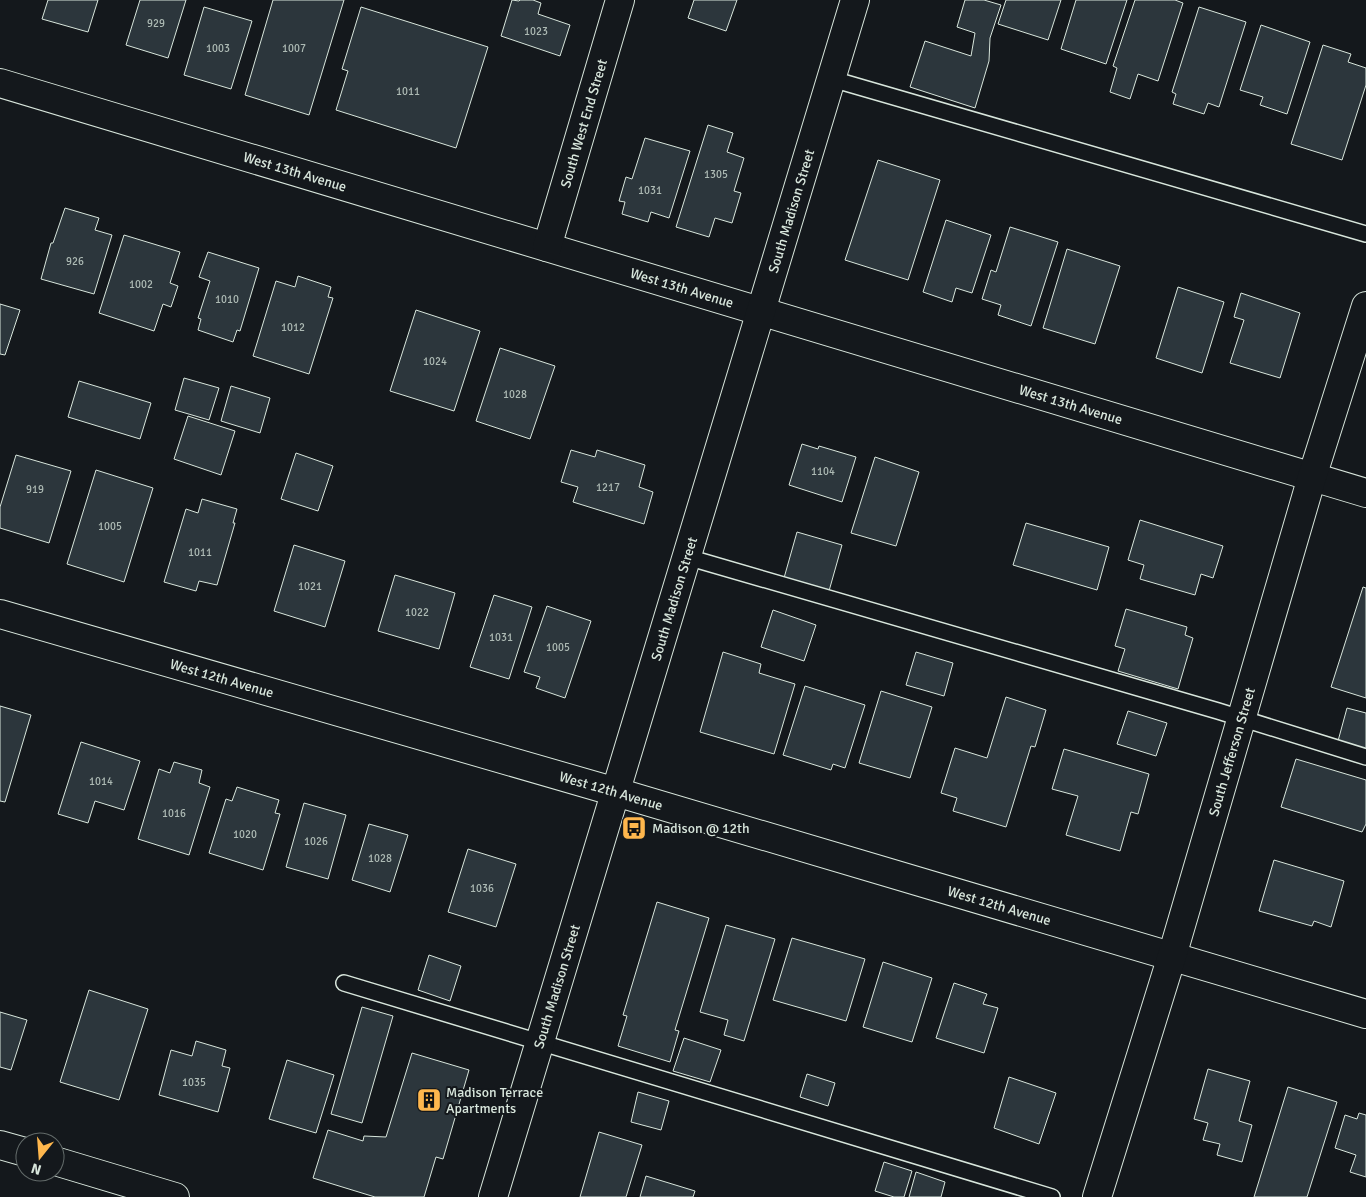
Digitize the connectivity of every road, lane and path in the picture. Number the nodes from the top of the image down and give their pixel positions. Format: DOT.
graph roads {
  1 [pos="620,0"];
  2 [pos="855,0"];
  3 [pos="832,79"];
  4 [pos="0,83"];
  5 [pos="1366,234"];
  6 [pos="547,247"];
  7 [pos="1366,306"];
  8 [pos="761,311"];
  9 [pos="1312,477"];
  10 [pos="1366,493"];
  11 [pos="687,557"];
  12 [pos="0,614"];
  13 [pos="1241,718"];
  14 [pos="1366,757"];
  15 [pos="616,792"];
  16 [pos="1172,956"];
  17 [pos="344,983"];
  18 [pos="1366,1014"];
  19 [pos="540,1041"];
  20 [pos="0,1145"];
  21 [pos="15,1149"];
  22 [pos="65,1164"];
  23 [pos="175,1197"];
  24 [pos="493,1197"];
  25 [pos="1052,1197"];
  26 [pos="1097,1197"];
  1 -- 6 [label="street, South West End Street"];
  2 -- 3 [label="street, South Madison Street"];
  3 -- 5 [label="lane"];
  3 -- 8 [label="street, South Madison Street"];
  4 -- 6 [label="street, West 13th Avenue"];
  6 -- 8 [label="street, West 13th Avenue"];
  7 -- 9 [label="street, South Jefferson Street"];
  8 -- 9 [label="street, West 13th Avenue"];
  8 -- 11 [label="street, South Madison Street"];
  9 -- 10 [label="street, West 13th Avenue"];
  9 -- 13 [label="street, South Jefferson Street"];
  11 -- 13 [label="lane"];
  11 -- 15 [label="street, South Madison Street"];
  12 -- 15 [label="street, West 12th Avenue"];
  13 -- 14 [label="lane"];
  13 -- 16 [label="street, South Jefferson Street"];
  15 -- 16 [label="street, West 12th Avenue"];
  15 -- 19 [label="street, South Madison Street"];
  16 -- 18 [label="street, West 12th Avenue"];
  16 -- 26 [label="street, South Jefferson Street"];
  17 -- 19 [label="lane"];
  19 -- 24 [label="street, South Madison Street"];
  19 -- 25 [label="lane"];
  20 -- 21 [label="street"];
  22 -- 23 [label="street"];
}
